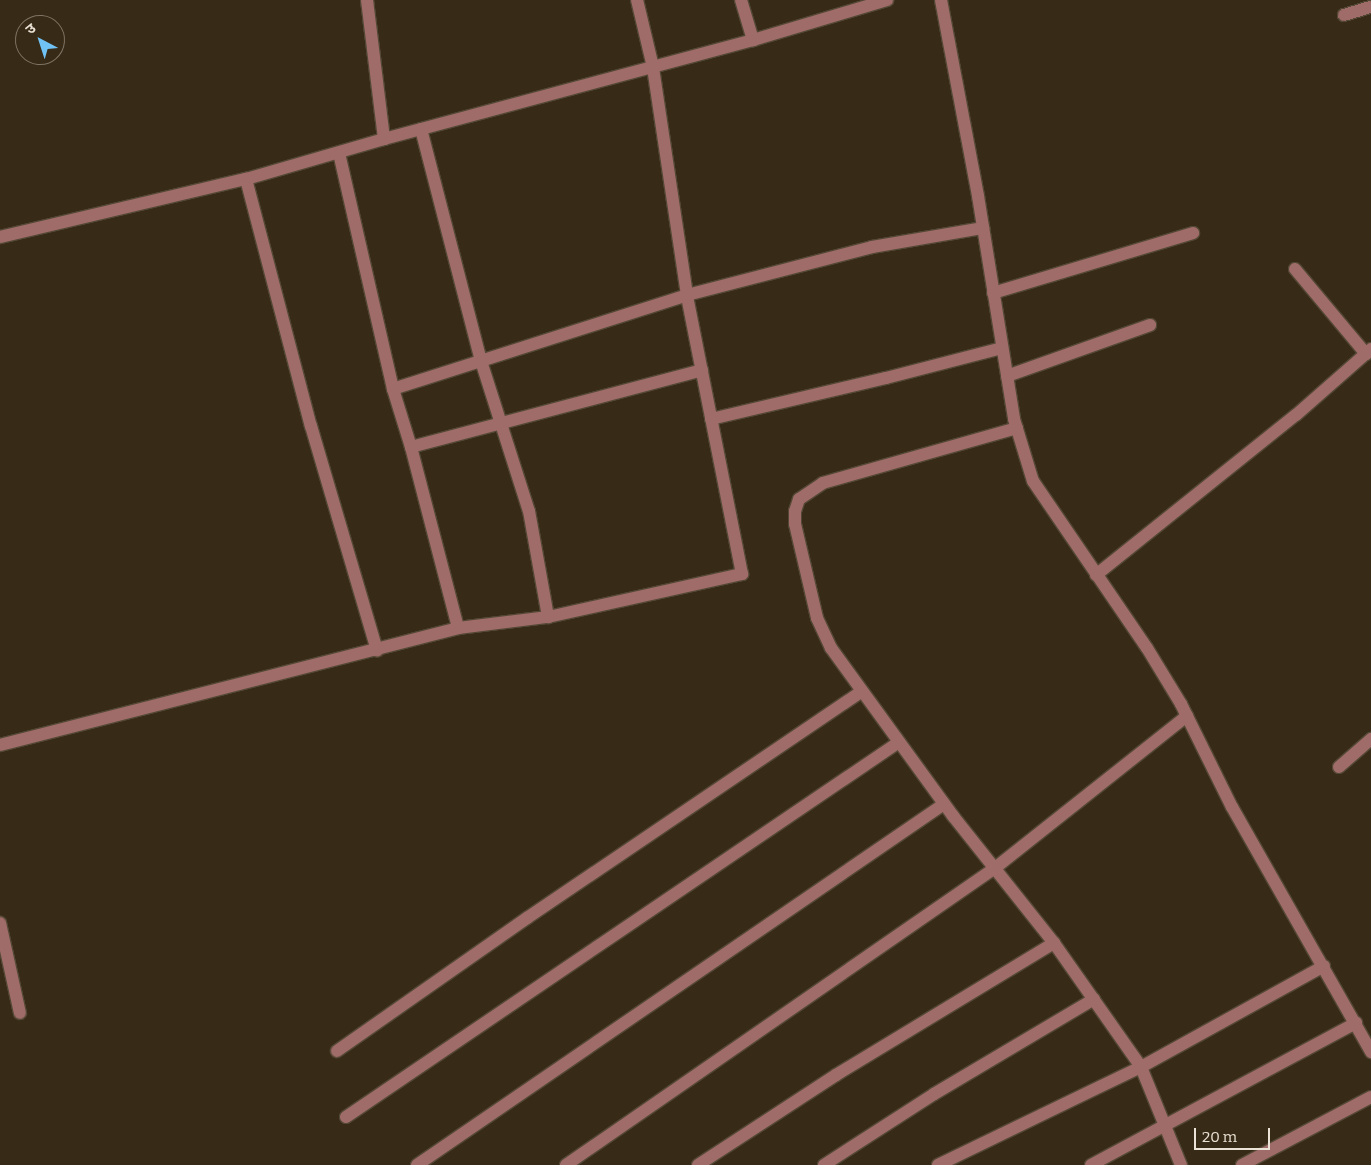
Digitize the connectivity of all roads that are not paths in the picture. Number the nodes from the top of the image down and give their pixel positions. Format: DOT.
graph roads {
  1 [pos="367,0"];
  2 [pos="637,0"];
  3 [pos="741,0"];
  4 [pos="887,0"];
  5 [pos="941,0"];
  6 [pos="1371,7"];
  7 [pos="1344,15"];
  8 [pos="753,40"];
  9 [pos="653,67"];
  10 [pos="421,129"];
  11 [pos="384,139"];
  12 [pos="339,153"];
  13 [pos="246,179"];
  14 [pos="983,228"];
  15 [pos="1193,233"];
  16 [pos="0,237"];
  17 [pos="1295,269"];
  18 [pos="994,293"];
  19 [pos="688,295"];
  20 [pos="1150,325"];
  21 [pos="1002,348"];
  22 [pos="1368,351"];
  23 [pos="481,361"];
  24 [pos="702,370"];
  25 [pos="1007,376"];
  26 [pos="393,389"];
  27 [pos="710,419"];
  28 [pos="502,423"];
  29 [pos="1017,428"];
  30 [pos="411,446"];
  31 [pos="1096,575"];
  32 [pos="548,617"];
  33 [pos="458,628"];
  34 [pos="377,650"];
  35 [pos="860,692"];
  36 [pos="1187,716"];
  37 [pos="1371,739"];
  38 [pos="899,742"];
  39 [pos="0,745"];
  40 [pos="1339,767"];
  41 [pos="944,804"];
  42 [pos="995,868"];
  43 [pos="0,923"];
  44 [pos="1054,943"];
  45 [pos="1324,966"];
  46 [pos="1094,999"];
  47 [pos="20,1012"];
  48 [pos="1356,1022"];
  49 [pos="337,1050"];
  50 [pos="1371,1052"];
  51 [pos="1141,1067"];
  52 [pos="1371,1097"];
  53 [pos="346,1117"];
  54 [pos="1165,1123"];
  55 [pos="417,1165"];
  56 [pos="566,1165"];
  57 [pos="698,1165"];
  58 [pos="824,1165"];
  59 [pos="938,1165"];
  60 [pos="1091,1165"];
  61 [pos="1181,1165"];
  62 [pos="1242,1165"];
  1 -- 11 [label="street"];
  2 -- 9 [label="street"];
  3 -- 8 [label="street"];
  4 -- 8 [label="street"];
  5 -- 14 [label="street"];
  6 -- 7 [label="street"];
  8 -- 9 [label="street"];
  9 -- 10 [label="street"];
  9 -- 19 [label="street"];
  10 -- 11 [label="street"];
  10 -- 23 [label="street"];
  11 -- 12 [label="street"];
  12 -- 13 [label="street"];
  12 -- 26 [label="street"];
  13 -- 16 [label="street"];
  13 -- 34 [label="street"];
  14 -- 18 [label="street"];
  14 -- 19 [label="street"];
  15 -- 18 [label="street"];
  17 -- 22 [label="street"];
  18 -- 21 [label="street"];
  19 -- 23 [label="street"];
  19 -- 24 [label="street"];
  20 -- 25 [label="street"];
  21 -- 25 [label="street"];
  21 -- 27 [label="street"];
  22 -- 31 [label="street"];
  23 -- 26 [label="street"];
  23 -- 28 [label="street"];
  24 -- 27 [label="street"];
  24 -- 28 [label="street"];
  25 -- 29 [label="street"];
  26 -- 30 [label="street"];
  27 -- 32 [label="street"];
  28 -- 30 [label="street"];
  28 -- 32 [label="street"];
  29 -- 31 [label="street"];
  29 -- 35 [label="street"];
  30 -- 33 [label="street"];
  31 -- 36 [label="street"];
  32 -- 33 [label="street"];
  33 -- 34 [label="street"];
  34 -- 39 [label="street"];
  35 -- 38 [label="street"];
  35 -- 49 [label="street"];
  36 -- 42 [label="street"];
  36 -- 45 [label="street"];
  37 -- 40 [label="street"];
  38 -- 41 [label="street"];
  38 -- 53 [label="street"];
  41 -- 42 [label="street"];
  41 -- 55 [label="street"];
  42 -- 44 [label="street"];
  42 -- 56 [label="street"];
  43 -- 47 [label="street"];
  44 -- 46 [label="street"];
  44 -- 57 [label="street"];
  45 -- 48 [label="street"];
  45 -- 51 [label="street"];
  46 -- 51 [label="street"];
  46 -- 58 [label="street"];
  48 -- 50 [label="street"];
  48 -- 54 [label="street"];
  51 -- 54 [label="street"];
  51 -- 59 [label="street"];
  52 -- 62 [label="street"];
  54 -- 60 [label="street"];
  54 -- 61 [label="street"];
}
